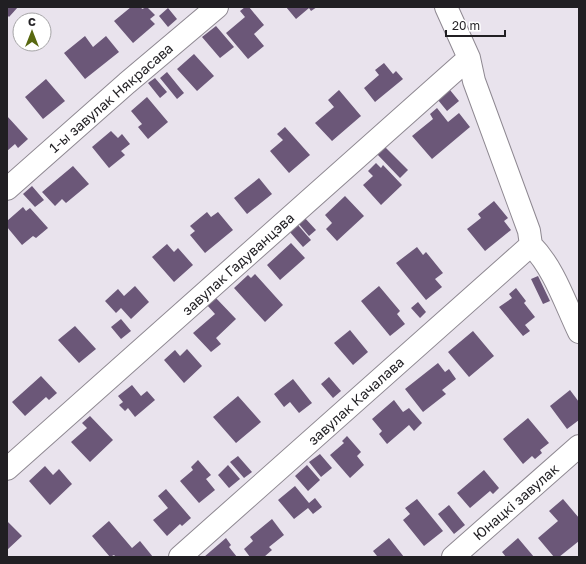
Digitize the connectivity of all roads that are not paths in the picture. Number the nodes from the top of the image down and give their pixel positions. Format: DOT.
graph roads {
  1 [pos="217,7"];
  2 [pos="446,7"];
  3 [pos="469,58"];
  4 [pos="7,189"];
  5 [pos="531,245"];
  6 [pos="579,332"];
  7 [pos="579,446"];
  8 [pos="7,469"];
  9 [pos="180,557"];
  10 [pos="453,557"];
  1 -- 4 [label="street, 1-ы завулак Някрасава"];
  2 -- 3 [label="street"];
  3 -- 5 [label="street"];
  3 -- 8 [label="street, завулак Гадуванцэва"];
  5 -- 6 [label="street"];
  5 -- 9 [label="street, завулак Качалава"];
  7 -- 10 [label="street, Юнацкі завулак"];
}
